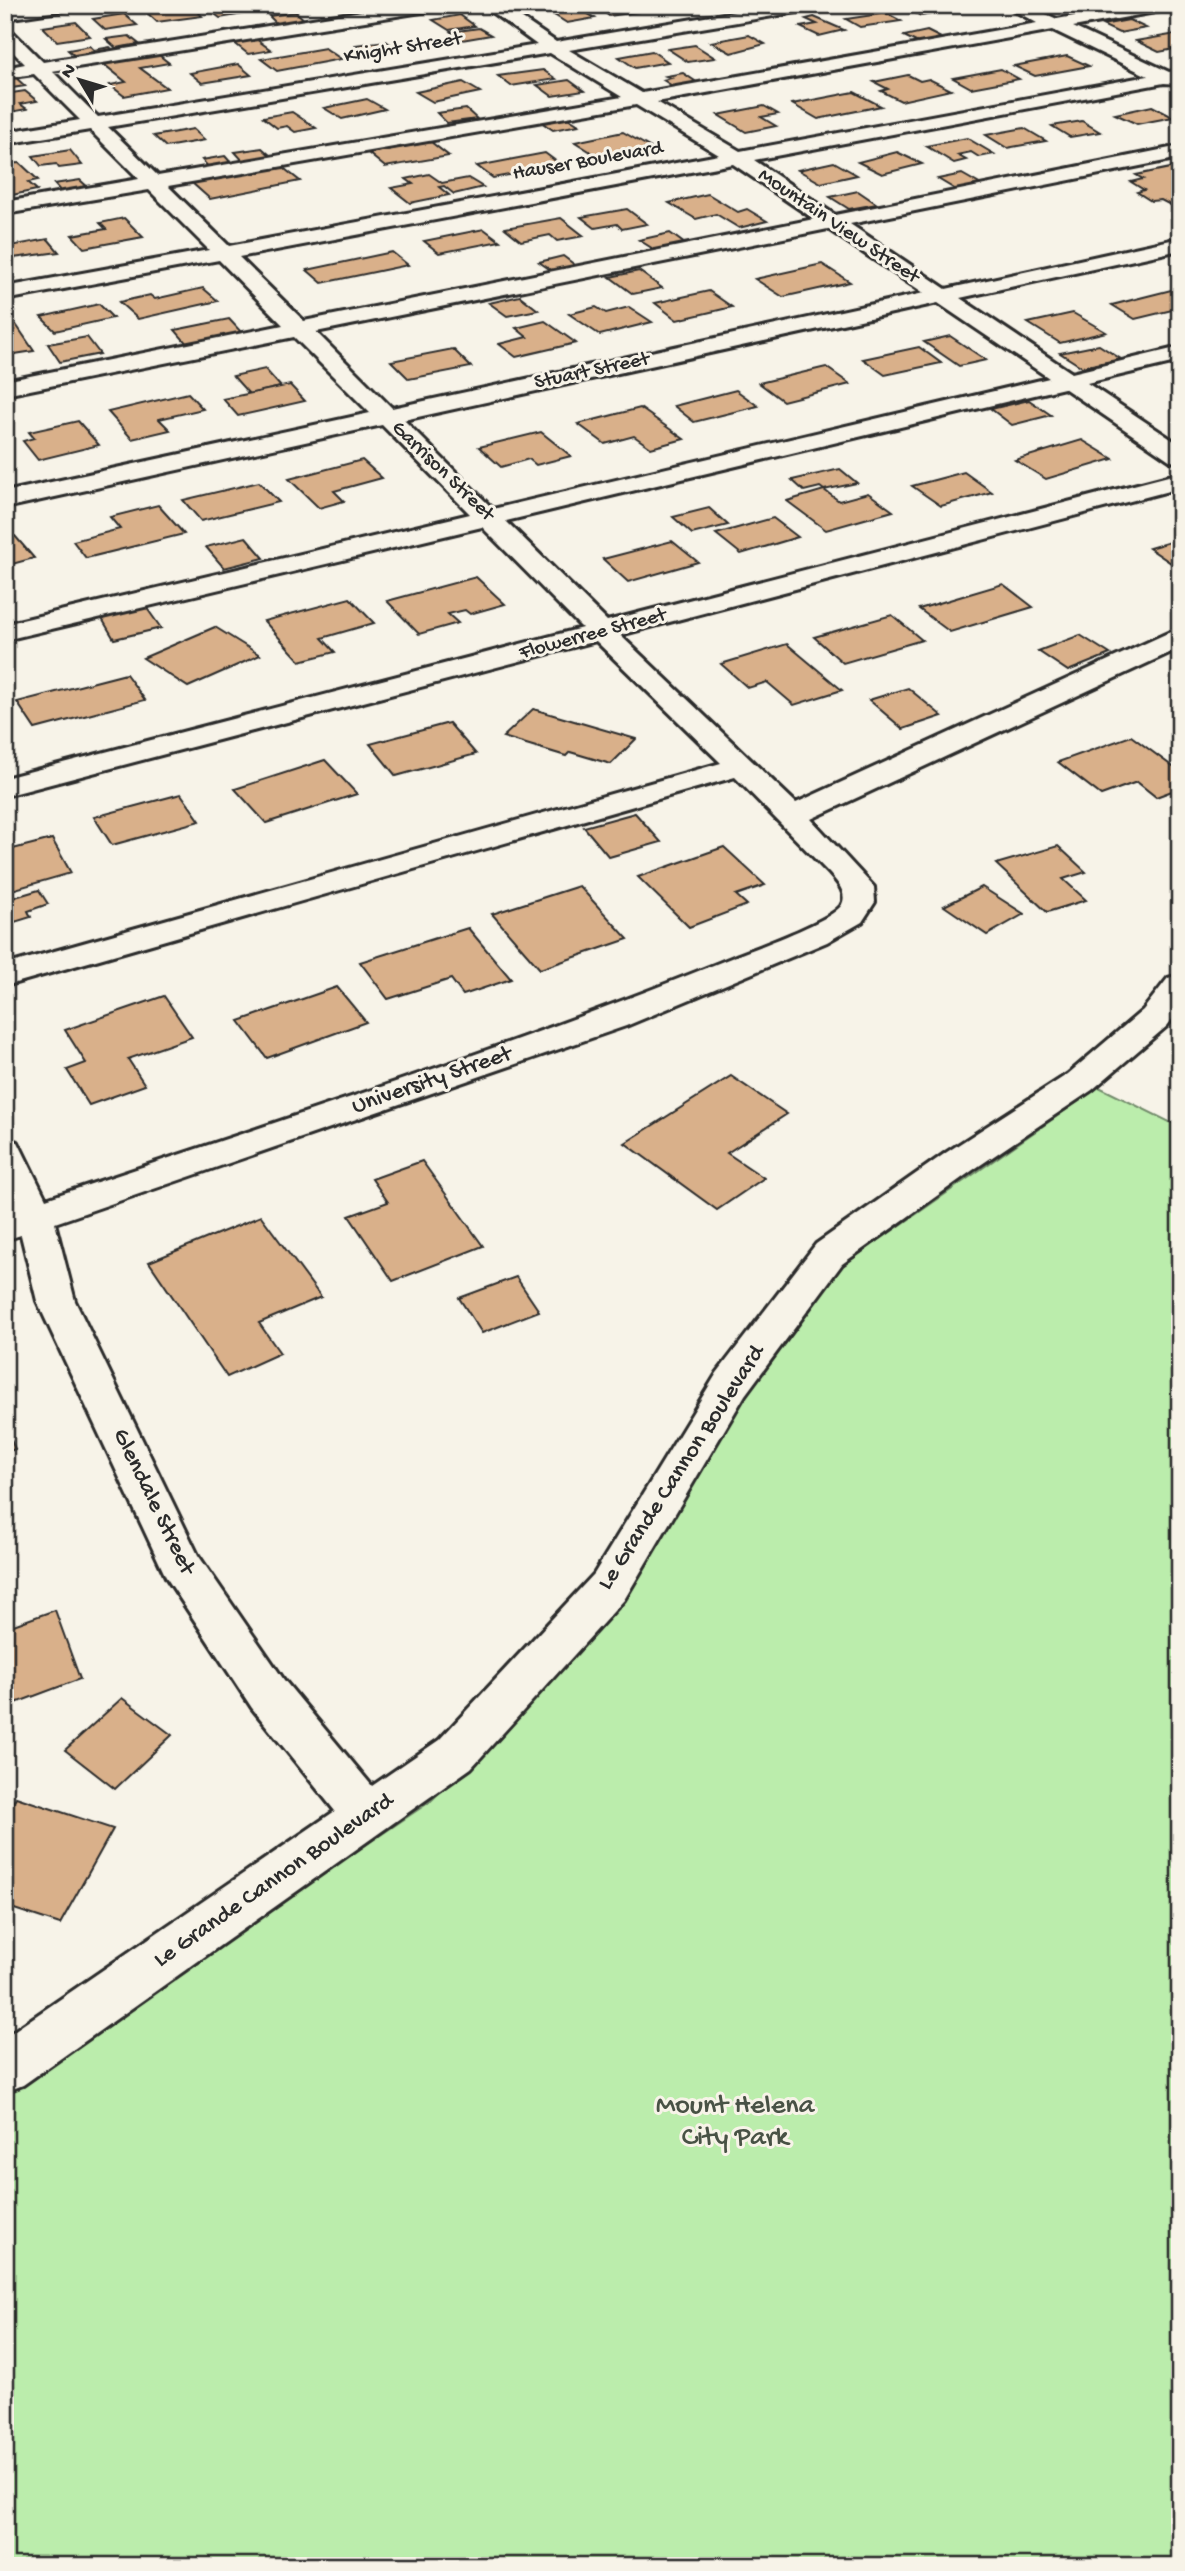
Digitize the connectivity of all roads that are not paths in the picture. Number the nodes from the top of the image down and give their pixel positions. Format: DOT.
graph roads {
  1 [pos="65,5"];
  2 [pos="434,5"];
  3 [pos="490,5"];
  4 [pos="809,5"];
  5 [pos="1012,5"];
  6 [pos="1166,5"];
  7 [pos="5,14"];
  8 [pos="1055,25"];
  9 [pos="5,34"];
  10 [pos="552,47"];
  11 [pos="39,68"];
  12 [pos="5,73"];
  13 [pos="1175,79"];
  14 [pos="637,98"];
  15 [pos="97,123"];
  16 [pos="5,138"];
  17 [pos="1180,152"];
  18 [pos="737,158"];
  19 [pos="154,183"];
  20 [pos="5,208"];
  21 [pos="831,222"];
  22 [pos="1180,244"];
  23 [pos="222,253"];
  24 [pos="5,294"];
  25 [pos="940,296"];
  26 [pos="297,329"];
  27 [pos="1180,354"];
  28 [pos="1067,381"];
  29 [pos="5,388"];
  30 [pos="386,417"];
  31 [pos="1180,456"];
  32 [pos="1180,480"];
  33 [pos="5,500"];
  34 [pos="489,517"];
  35 [pos="5,632"];
  36 [pos="602,632"];
  37 [pos="1180,638"];
  38 [pos="741,766"];
  39 [pos="5,787"];
  40 [pos="792,816"];
  41 [pos="850,915"];
  42 [pos="5,976"];
  43 [pos="1180,985"];
  44 [pos="5,1152"];
  45 [pos="20,1222"];
  46 [pos="368,1816"];
  47 [pos="5,2067"];
  1 -- 7 [label="street"];
  2 -- 11 [label="street"];
  3 -- 10 [label="street, Mountain View Street"];
  4 -- 10 [label="street, Knight Street"];
  5 -- 8 [label="street"];
  6 -- 8 [label="street"];
  8 -- 13 [label="street"];
  8 -- 14 [label="street"];
  9 -- 11 [label="street, Garrison Street"];
  10 -- 14 [label="street, Mountain View Street"];
  10 -- 15 [label="street, Knight Street"];
  11 -- 12 [label="street"];
  11 -- 15 [label="street, Garrison Street"];
  13 -- 18 [label="street, Hauser Boulevard"];
  14 -- 18 [label="street, Mountain View Street"];
  14 -- 19 [label="street"];
  15 -- 16 [label="street, Knight Street"];
  15 -- 19 [label="street, Garrison Street"];
  17 -- 21 [label="street"];
  18 -- 21 [label="street, Mountain View Street"];
  18 -- 23 [label="street, Hauser Boulevard"];
  19 -- 20 [label="street"];
  19 -- 23 [label="street, Garrison Street"];
  21 -- 25 [label="street, Mountain View Street"];
  21 -- 26 [label="street"];
  22 -- 25 [label="street, Stuart Street"];
  23 -- 24 [label="street, Hauser Boulevard"];
  23 -- 26 [label="street, Garrison Street"];
  25 -- 28 [label="street, Mountain View Street"];
  25 -- 30 [label="street, Stuart Street"];
  26 -- 29 [label="street"];
  26 -- 30 [label="street, Garrison Street"];
  27 -- 28 [label="street"];
  28 -- 31 [label="street, Mountain View Street"];
  28 -- 34 [label="street"];
  30 -- 33 [label="street, Stuart Street"];
  30 -- 34 [label="street, Garrison Street"];
  32 -- 36 [label="street, Flowerree Street"];
  34 -- 35 [label="street"];
  34 -- 36 [label="street, Garrison Street"];
  36 -- 38 [label="street, Garrison Street"];
  36 -- 39 [label="street, Flowerree Street"];
  37 -- 40 [label="street"];
  38 -- 40 [label="street, Garrison Street"];
  38 -- 42 [label="street"];
  40 -- 41 [label="street, Garrison Street"];
  41 -- 45 [label="street, University Street"];
  43 -- 46 [label="street, Le Grande Cannon Boulevard"];
  44 -- 45 [label="street, Glendale Street"];
  45 -- 46 [label="street, Glendale Street"];
  46 -- 47 [label="street, Le Grande Cannon Boulevard"];
}
